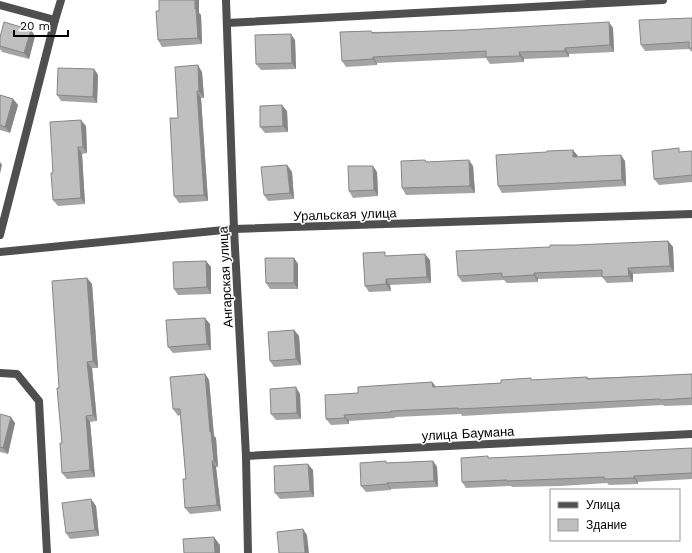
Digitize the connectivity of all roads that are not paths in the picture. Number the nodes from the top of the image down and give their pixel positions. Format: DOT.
graph roads {
  1 [pos="61,0"];
  2 [pos="226,0"];
  3 [pos="663,0"];
  4 [pos="0,5"];
  5 [pos="55,20"];
  6 [pos="228,23"];
  7 [pos="692,214"];
  8 [pos="1,223"];
  9 [pos="234,229"];
  10 [pos="0,235"];
  11 [pos="0,252"];
  12 [pos="0,373"];
  13 [pos="692,434"];
  14 [pos="246,456"];
  15 [pos="47,553"];
  16 [pos="248,553"];
  1 -- 5 [label="street"];
  2 -- 6 [label="street, Ангарская улица"];
  3 -- 6 [label="street"];
  4 -- 5 [label="street"];
  5 -- 8 [label="street"];
  6 -- 9 [label="street, Ангарская улица"];
  7 -- 9 [label="street, Уральская улица"];
  8 -- 10 [label="street"];
  9 -- 11 [label="street, Уральская улица"];
  9 -- 14 [label="street, Ангарская улица"];
  12 -- 15 [label="street"];
  13 -- 14 [label="street, улица Баумана"];
  14 -- 16 [label="street, Ангарская улица"];
}
